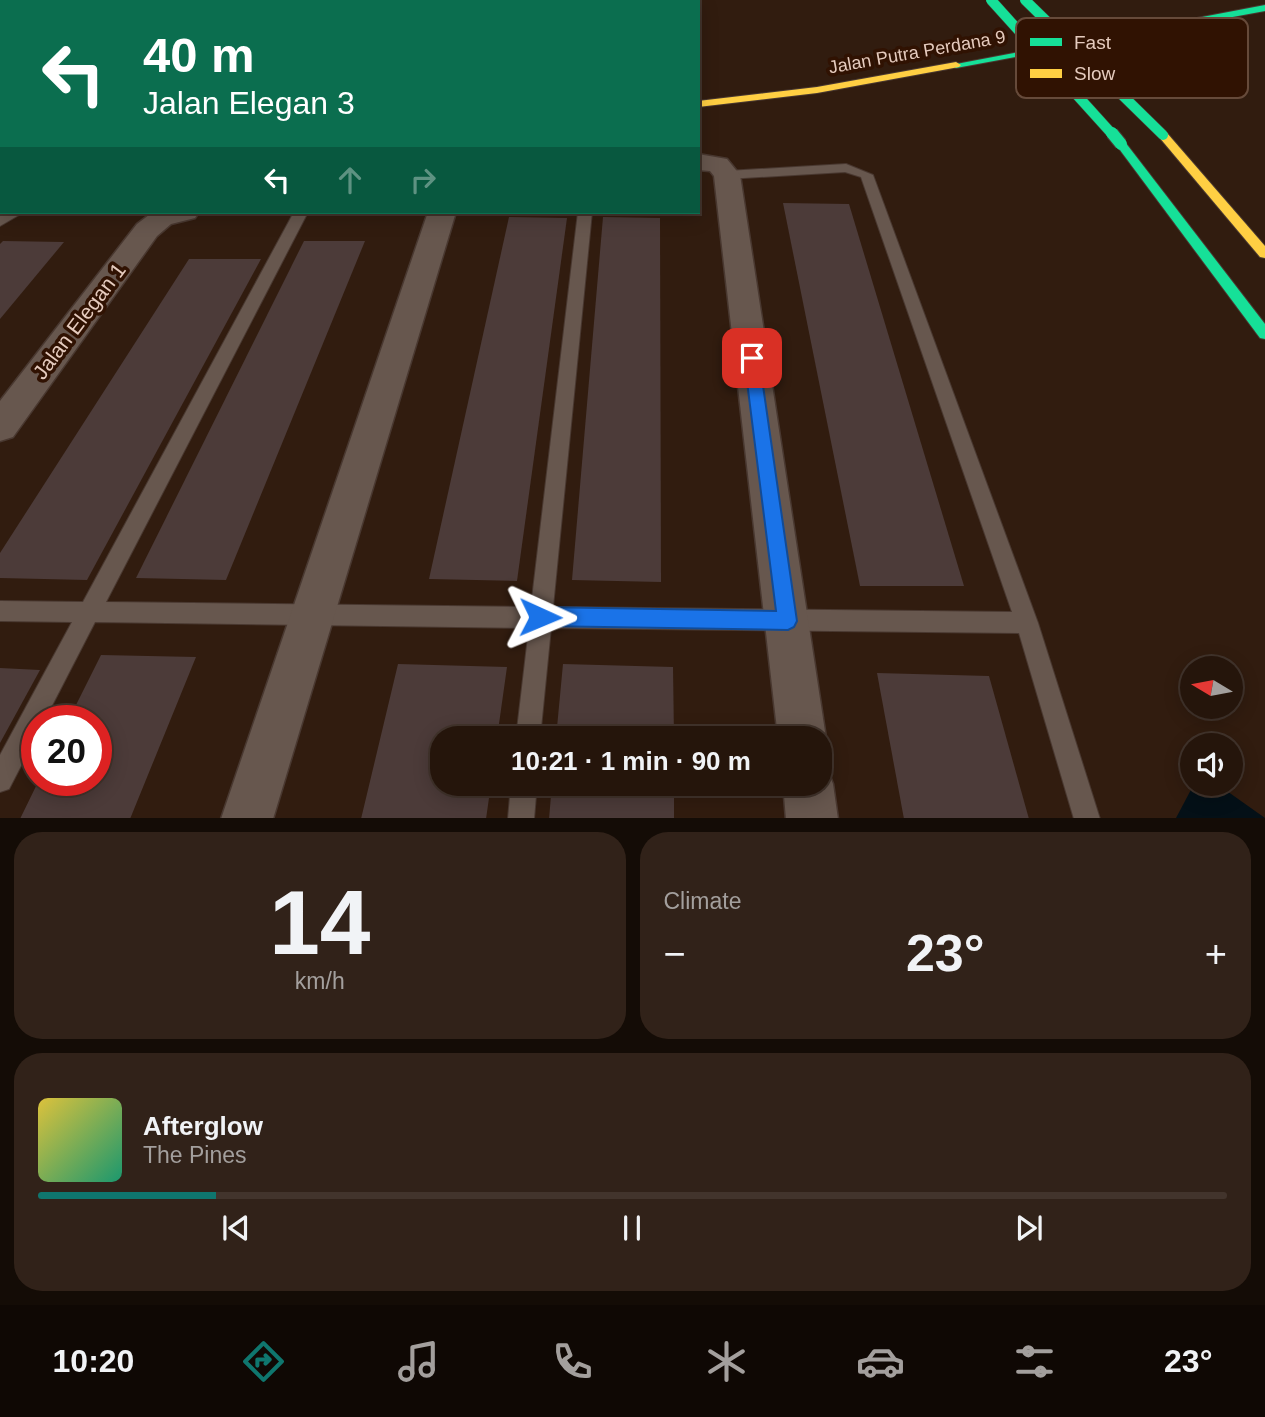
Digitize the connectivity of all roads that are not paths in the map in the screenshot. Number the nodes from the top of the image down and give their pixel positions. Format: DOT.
graph roads {
  1 [pos="990,0"];
  2 [pos="1025,0"];
  3 [pos="1265,8"];
  4 [pos="1043,18"];
  5 [pos="1210,18"];
  6 [pos="1016,29"];
  7 [pos="1016,32"];
  8 [pos="995,36"];
  9 [pos="1016,53"];
  10 [pos="1079,98"];
  11 [pos="1125,98"];
  12 [pos="700,104"];
  13 [pos="713,169"];
  14 [pos="168,214"];
  15 [pos="300,214"];
  16 [pos="441,214"];
  17 [pos="585,214"];
  18 [pos="1265,254"];
  19 [pos="1265,334"];
  20 [pos="0,427"];
  21 [pos="0,611"];
  22 [pos="89,612"];
  23 [pos="312,614"];
  24 [pos="540,617"];
  25 [pos="788,621"];
  26 [pos="1027,623"];
  27 [pos="529,726"];
  28 [pos="801,726"];
  29 [pos="0,780"];
  30 [pos="523,796"];
  31 [pos="809,796"];
  32 [pos="247,818"];
  33 [pos="521,818"];
  34 [pos="812,818"];
  35 [pos="1087,818"];
  1 -- 6 [label="main road, bridge"];
  2 -- 4 [label="main road, bridge"];
  3 -- 5 [label="main road, Jalan Putra Perdana 9"];
  7 -- 8 [label="main road, Jalan Putra Perdana 9"];
  9 -- 12 [label="main road, Jalan Putra Perdana 9"];
  10 -- 19 [label="main road, bridge"];
  11 -- 18 [label="main road, bridge"];
  13 -- 25 [label="street"];
  13 -- 26 [label="lane"];
  14 -- 20 [label="street, Jalan Elegan 1"];
  15 -- 22 [label="lane"];
  16 -- 23 [label="street"];
  17 -- 24 [label="lane"];
  21 -- 22 [label="lane"];
  22 -- 23 [label="lane"];
  22 -- 29 [label="lane"];
  23 -- 24 [label="lane"];
  23 -- 32 [label="street"];
  24 -- 25 [label="lane"];
  24 -- 27 [label="lane"];
  25 -- 26 [label="lane"];
  25 -- 28 [label="street"];
  26 -- 35 [label="lane"];
  30 -- 33 [label="lane"];
  31 -- 34 [label="street"];
}
